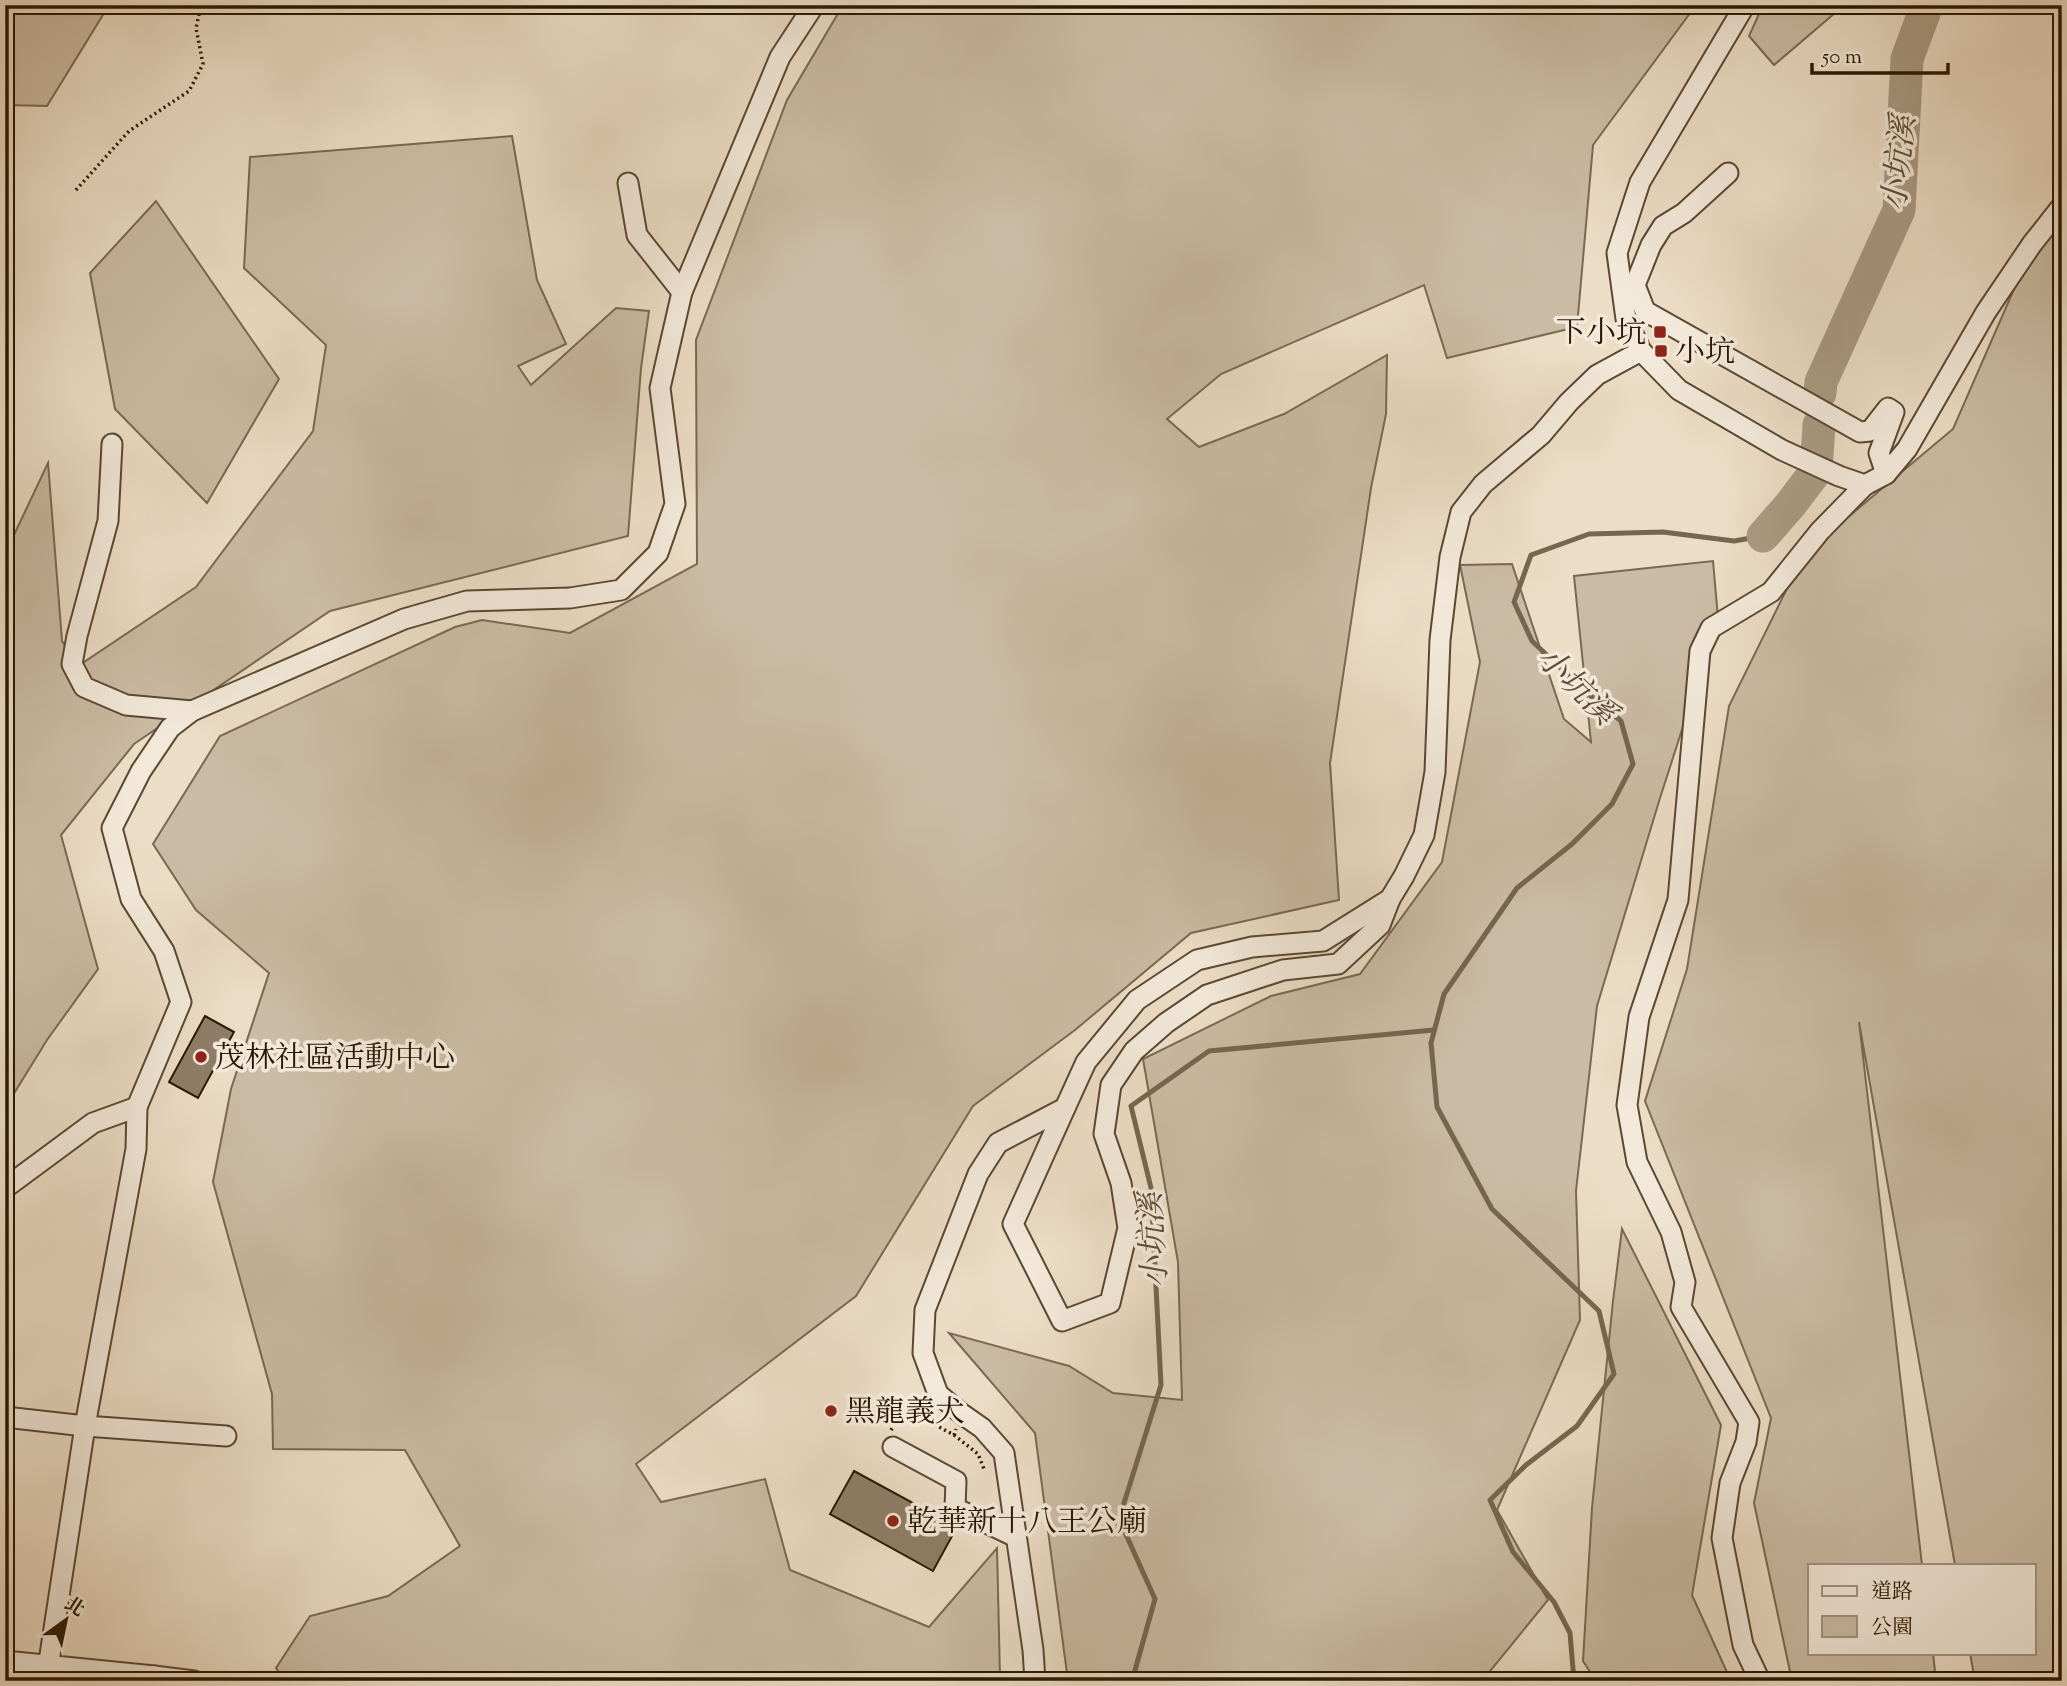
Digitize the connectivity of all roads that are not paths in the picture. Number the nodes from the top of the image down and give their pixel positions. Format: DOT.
graph roads {
  1 [pos="814,5"];
  2 [pos="1745,5"];
  3 [pos="1728,173"];
  4 [pos="628,183"];
  5 [pos="2062,206"];
  6 [pos="1628,286"];
  7 [pos="682,292"];
  8 [pos="1641,351"];
  9 [pos="111,444"];
  10 [pos="1886,474"];
  11 [pos="1865,485"];
  12 [pos="192,711"];
  13 [pos="1390,898"];
  14 [pos="137,1107"];
  15 [pos="1065,1108"];
  16 [pos="5,1188"];
  17 [pos="5,1417"];
  18 [pos="85,1426"];
  19 [pos="226,1436"];
  20 [pos="891,1439"];
  21 [pos="1016,1537"];
  22 [pos="5,1661"];
  23 [pos="48,1673"];
  24 [pos="154,1678"];
  25 [pos="194,1681"];
  26 [pos="1035,1681"];
  27 [pos="1760,1681"];
  1 -- 7 [label="street"];
  2 -- 6 [label="street"];
  3 -- 6 [label="street"];
  4 -- 7 [label="street"];
  5 -- 10 [label="street"];
  6 -- 8 [label="street"];
  6 -- 10 [label="street"];
  7 -- 12 [label="street"];
  8 -- 11 [label="street"];
  8 -- 13 [label="street"];
  9 -- 12 [label="street"];
  10 -- 11 [label="street"];
  11 -- 27 [label="street"];
  12 -- 14 [label="street"];
  13 -- 15 [label="street"];
  13 -- 15 [label="street"];
  14 -- 16 [label="street"];
  14 -- 18 [label="street"];
  15 -- 21 [label="street"];
  17 -- 18 [label="street"];
  18 -- 19 [label="street"];
  18 -- 23 [label="street"];
  20 -- 21 [label="street"];
  21 -- 26 [label="street"];
  22 -- 23 [label="street"];
  23 -- 24 [label="street"];
  24 -- 25 [label="street"];
}
